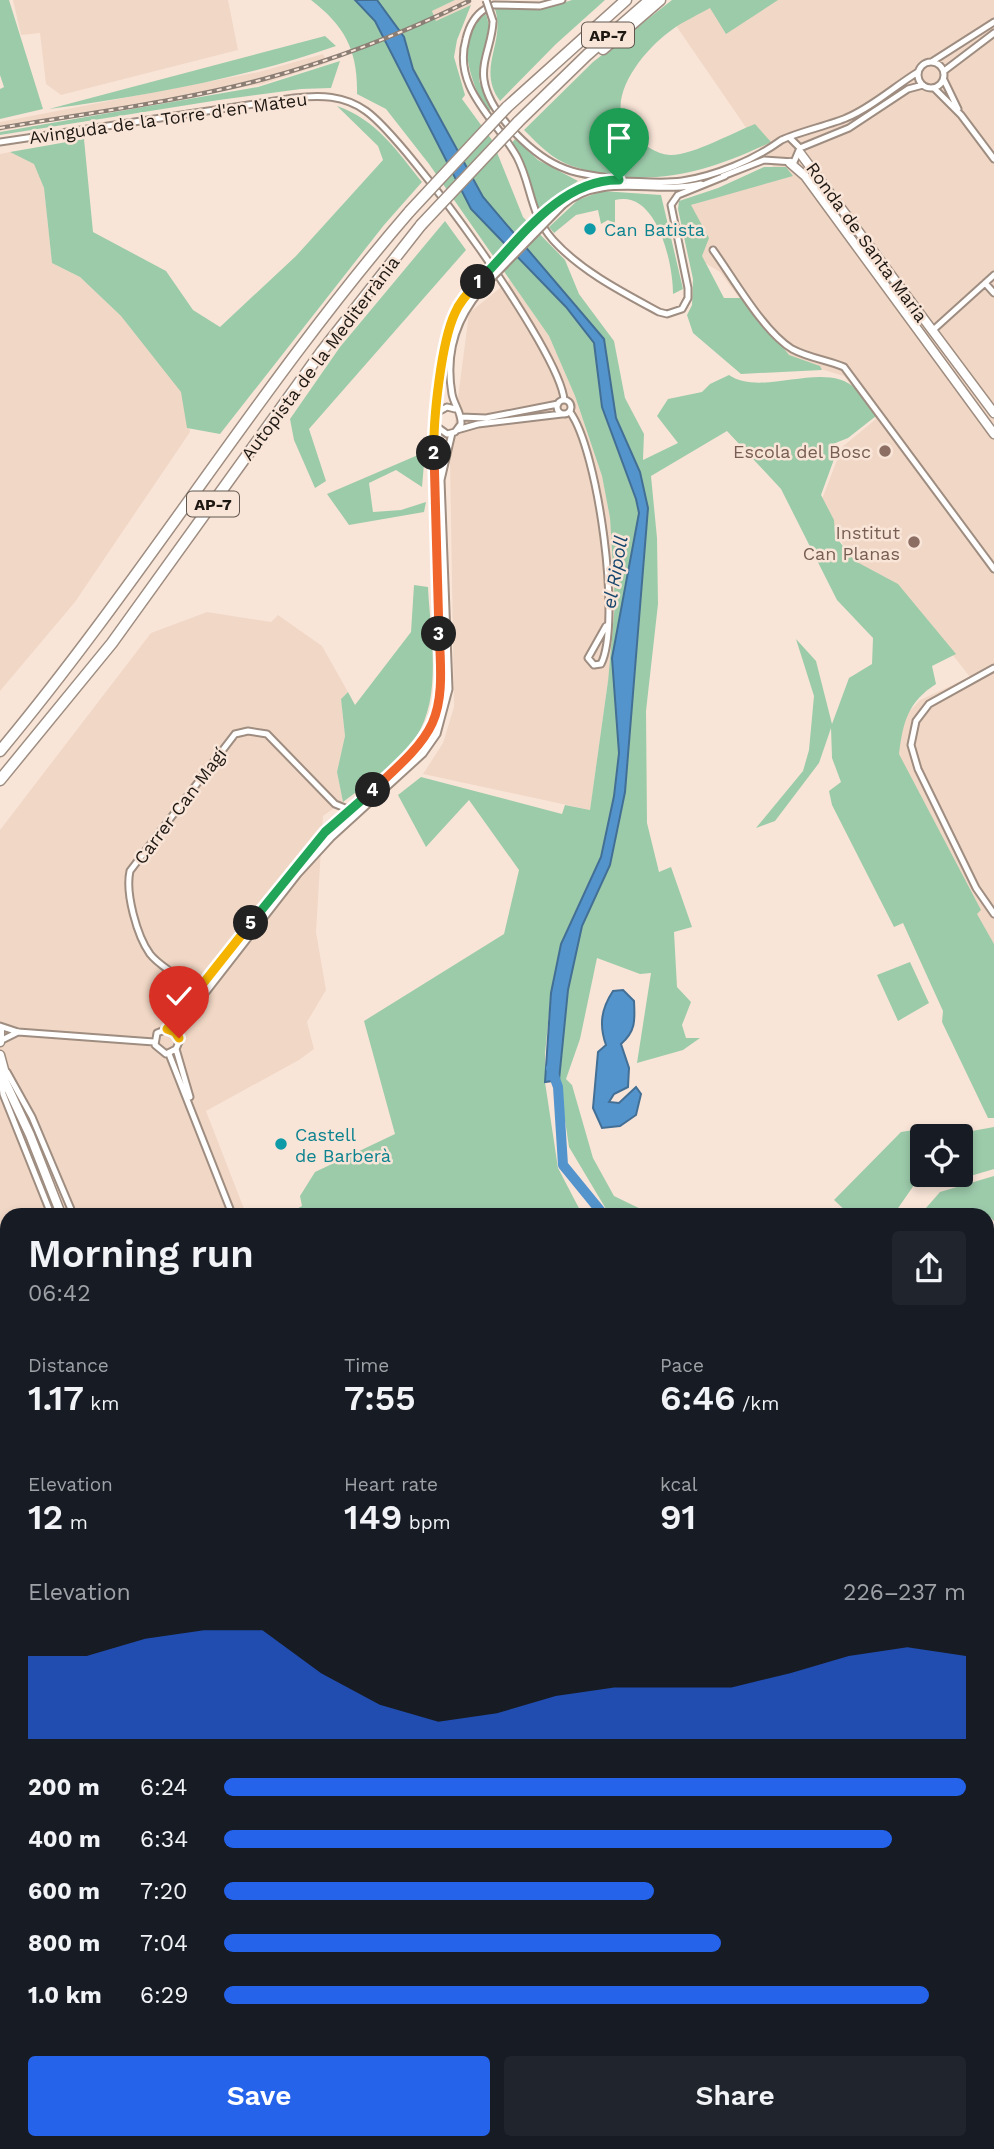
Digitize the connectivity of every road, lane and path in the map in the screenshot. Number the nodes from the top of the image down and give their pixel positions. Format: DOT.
graph roads {
  1 [pos="486,0"];
  2 [pos="562,0"];
  3 [pos="626,0"];
  4 [pos="650,0"];
  5 [pos="660,0"];
  6 [pos="494,5"];
  7 [pos="485,9"];
  8 [pos="994,22"];
  9 [pos="994,33"];
  10 [pos="933,61"];
  11 [pos="944,71"];
  12 [pos="918,72"];
  13 [pos="569,74"];
  14 [pos="944,80"];
  15 [pos="923,85"];
  16 [pos="934,88"];
  17 [pos="961,115"];
  18 [pos="787,138"];
  19 [pos="0,142"];
  20 [pos="777,145"];
  21 [pos="800,150"];
  22 [pos="994,159"];
  23 [pos="786,162"];
  24 [pos="725,176"];
  25 [pos="619,180"];
  26 [pos="561,203"];
  27 [pos="713,250"];
  28 [pos="994,275"];
  29 [pos="985,283"];
  30 [pos="994,293"];
  31 [pos="933,332"];
  32 [pos="923,340"];
  33 [pos="564,400"];
  34 [pos="558,404"];
  35 [pos="455,409"];
  36 [pos="570,412"];
  37 [pos="436,413"];
  38 [pos="994,413"];
  39 [pos="562,414"];
  40 [pos="461,416"];
  41 [pos="435,423"];
  42 [pos="454,432"];
  43 [pos="994,434"];
  44 [pos="994,569"];
  45 [pos="606,626"];
  46 [pos="994,668"];
  47 [pos="0,751"];
  48 [pos="0,780"];
  49 [pos="350,810"];
  50 [pos="994,914"];
  51 [pos="190,1004"];
  52 [pos="0,1027"];
  53 [pos="167,1029"];
  54 [pos="18,1032"];
  55 [pos="175,1032"];
  56 [pos="0,1041"];
  57 [pos="154,1042"];
  58 [pos="176,1049"];
  59 [pos="169,1054"];
  60 [pos="0,1055"];
  61 [pos="2,1070"];
  62 [pos="197,1125"];
  63 [pos="49,1208"];
  64 [pos="59,1208"];
  65 [pos="70,1208"];
  66 [pos="230,1208"];
  1 -- 25 [label="street, bridge"];
  2 -- 6 [label="street"];
  3 -- 47 [label="highway, Autopista de la Mediterrània / AP-7, bridge"];
  4 -- 13 [label="highway, Autopista de la Mediterrània / AP-7"];
  5 -- 13 [label="highway"];
  7 -- 24 [label="street"];
  8 -- 10 [label="street"];
  9 -- 11 [label="street"];
  10 -- 11 [label="street"];
  10 -- 12 [label="street"];
  11 -- 14 [label="street"];
  12 -- 15 [label="street"];
  12 -- 18 [label="street"];
  13 -- 48 [label="highway, Autopista de la Mediterrània / AP-7, bridge"];
  14 -- 16 [label="street"];
  14 -- 17 [label="street"];
  15 -- 16 [label="street"];
  15 -- 21 [label="street"];
  16 -- 17 [label="street"];
  17 -- 22 [label="street"];
  18 -- 20 [label="street"];
  18 -- 21 [label="street"];
  19 -- 33 [label="street, Avinguda de la Torre d'en Mateu"];
  20 -- 23 [label="street"];
  20 -- 25 [label="street"];
  21 -- 23 [label="street"];
  21 -- 31 [label="street, Ronda de Santa Maria"];
  23 -- 24 [label="street"];
  23 -- 32 [label="street, Ronda de Santa Maria"];
  24 -- 26 [label="street"];
  25 -- 26 [label="street"];
  26 -- 35 [label="street, bridge"];
  26 -- 37 [label="street, bridge"];
  27 -- 44 [label="street"];
  28 -- 29 [label="street"];
  29 -- 30 [label="street"];
  29 -- 31 [label="street"];
  31 -- 32 [label="street"];
  31 -- 38 [label="street, Ronda de Santa Maria"];
  32 -- 43 [label="street, Ronda de Santa Maria"];
  33 -- 34 [label="street"];
  33 -- 36 [label="street, Avinguda de la Torre d'en Mateu"];
  34 -- 39 [label="street"];
  34 -- 40 [label="street"];
  35 -- 37 [label="street"];
  35 -- 40 [label="street"];
  36 -- 39 [label="street"];
  36 -- 45 [label="street, Avinguda de la Torre d'en Mateu"];
  37 -- 41 [label="street"];
  39 -- 42 [label="street"];
  40 -- 42 [label="street"];
  41 -- 42 [label="street"];
  41 -- 49 [label="street"];
  42 -- 55 [label="street"];
  45 -- 45 [label="street, Avinguda de la Torre d'en Mateu"];
  46 -- 50 [label="street"];
  49 -- 51 [label="street"];
  49 -- 51 [label="street, Carrer Can Magí"];
  51 -- 53 [label="street"];
  52 -- 54 [label="street"];
  52 -- 56 [label="street"];
  53 -- 55 [label="street"];
  53 -- 57 [label="street"];
  54 -- 56 [label="street"];
  54 -- 57 [label="street"];
  55 -- 58 [label="street"];
  57 -- 59 [label="street"];
  58 -- 59 [label="street"];
  58 -- 62 [label="street"];
  59 -- 62 [label="street"];
  60 -- 61 [label="street"];
  61 -- 63 [label="street"];
  61 -- 64 [label="street"];
  61 -- 65 [label="street"];
  62 -- 66 [label="street"];
}
